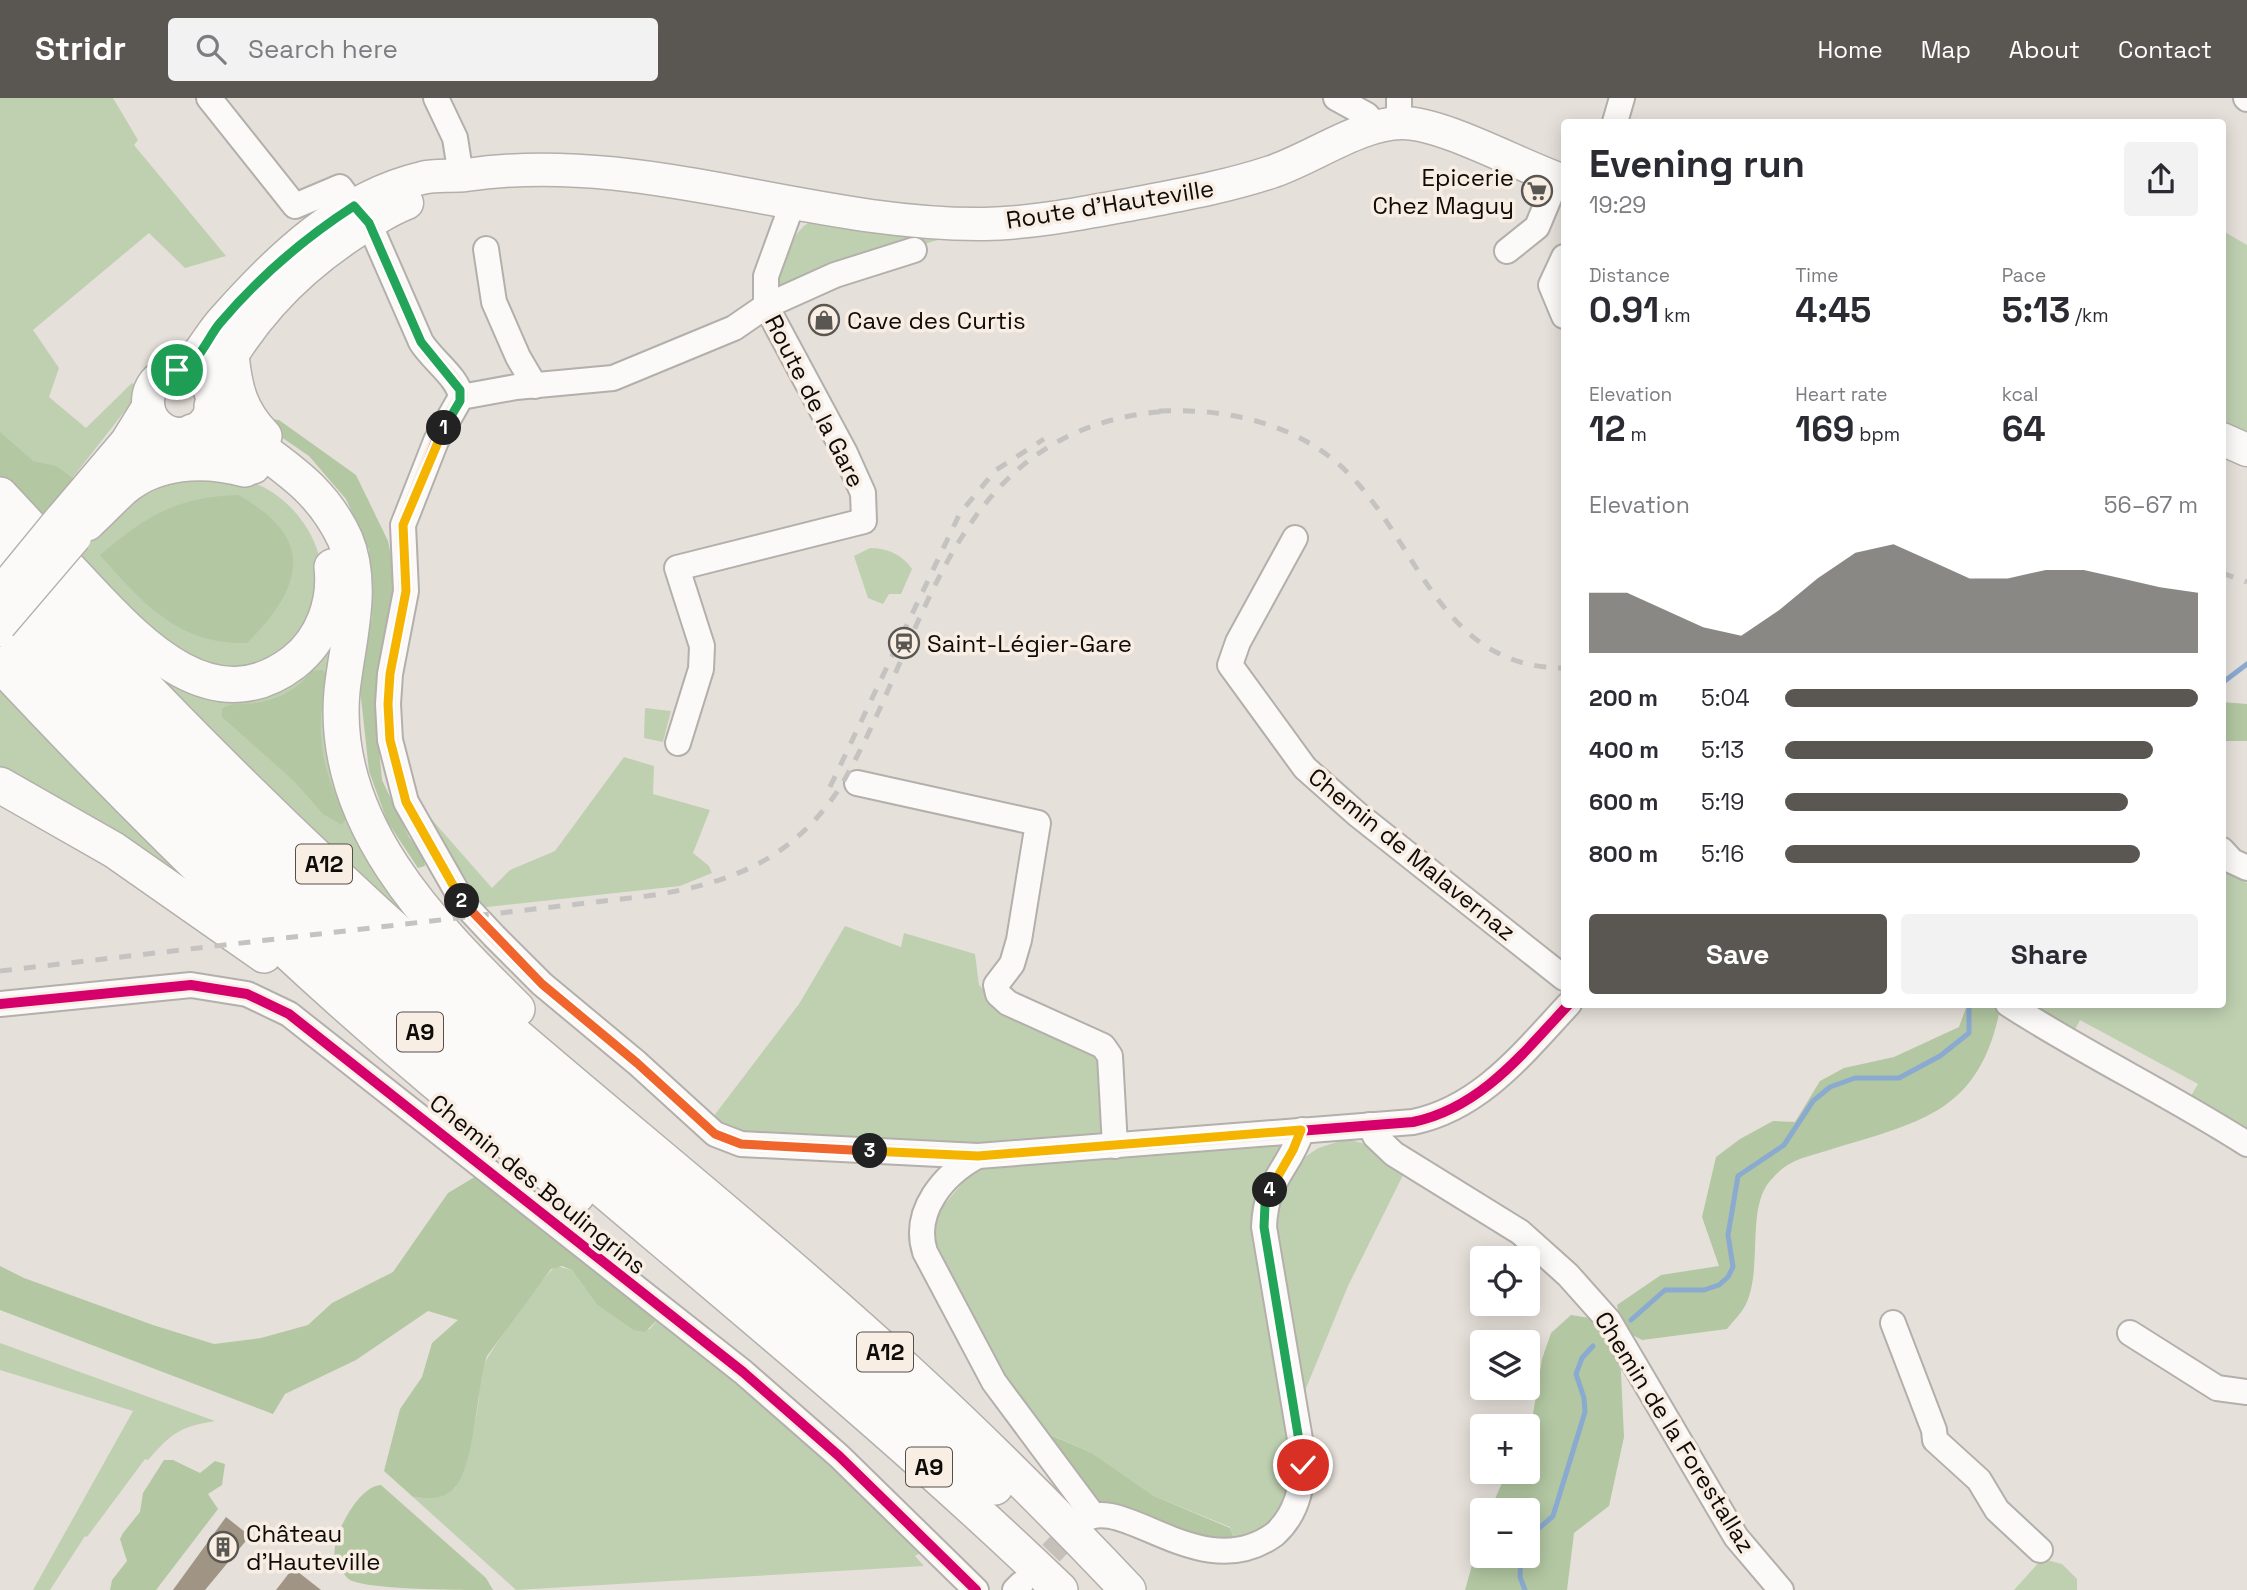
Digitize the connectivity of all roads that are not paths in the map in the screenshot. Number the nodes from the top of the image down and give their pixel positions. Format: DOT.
graph roads {
  1 [pos="209,98"];
  2 [pos="436,98"];
  3 [pos="1336,98"];
  4 [pos="1622,98"];
  5 [pos="1392,116"];
  6 [pos="1616,119"];
  7 [pos="461,176"];
  8 [pos="1561,180"];
  9 [pos="793,202"];
  10 [pos="361,214"];
  11 [pos="486,249"];
  12 [pos="914,250"];
  13 [pos="1507,251"];
  14 [pos="1561,263"];
  15 [pos="766,306"];
  16 [pos="1561,309"];
  17 [pos="231,355"];
  18 [pos="181,370"];
  19 [pos="535,386"];
  20 [pos="461,397"];
  21 [pos="148,407"];
  22 [pos="198,416"];
  23 [pos="2226,441"];
  24 [pos="2247,450"];
  25 [pos="281,473"];
  26 [pos="0,495"];
  27 [pos="74,526"];
  28 [pos="0,532"];
  29 [pos="1295,538"];
  30 [pos="0,575"];
  31 [pos="0,593"];
  32 [pos="0,620"];
  33 [pos="0,625"];
  34 [pos="0,664"];
  35 [pos="678,743"];
  36 [pos="857,783"];
  37 [pos="0,785"];
  38 [pos="2226,855"];
  39 [pos="2247,868"];
  40 [pos="1561,976"];
  41 [pos="0,1004"];
  42 [pos="1565,1008"];
  43 [pos="2014,1008"];
  44 [pos="473,1116"];
  45 [pos="1370,1125"];
  46 [pos="1301,1130"];
  47 [pos="2247,1144"];
  48 [pos="1115,1146"];
  49 [pos="978,1156"];
  50 [pos="674,1168"];
  51 [pos="1893,1323"];
  52 [pos="2130,1333"];
  53 [pos="2247,1392"];
  54 [pos="868,1414"];
  55 [pos="2040,1550"];
  56 [pos="976,1590"];
  57 [pos="1060,1590"];
  58 [pos="1104,1590"];
  59 [pos="1128,1590"];
  60 [pos="1781,1590"];
  1 -- 10 [label="street"];
  2 -- 7 [label="street"];
  3 -- 5 [label="street"];
  4 -- 6 [label="street"];
  5 -- 8 [label="main road"];
  5 -- 9 [label="main road, Route d'Hauteville"];
  7 -- 9 [label="main road, Route d'Hauteville"];
  7 -- 10 [label="main road"];
  8 -- 13 [label="street"];
  9 -- 15 [label="street, Route de la Gare"];
  10 -- 17 [label="main road"];
  10 -- 18 [label="main road"];
  10 -- 20 [label="street"];
  11 -- 19 [label="street"];
  12 -- 15 [label="street"];
  14 -- 16 [label="street"];
  15 -- 19 [label="street"];
  15 -- 35 [label="street, Route de la Gare"];
  17 -- 22 [label="main road"];
  17 -- 25 [label="highway"];
  18 -- 21 [label="main road"];
  18 -- 22 [label="main road"];
  19 -- 20 [label="street"];
  20 -- 49 [label="street"];
  21 -- 22 [label="main road"];
  21 -- 27 [label="main road"];
  22 -- 25 [label="highway"];
  22 -- 27 [label="main road"];
  23 -- 24 [label="main road"];
  25 -- 26 [label="highway"];
  25 -- 27 [label="highway"];
  25 -- 50 [label="highway"];
  27 -- 31 [label="main road, bridge"];
  27 -- 33 [label="main road, bridge"];
  28 -- 50 [label="highway, A12"];
  29 -- 40 [label="street, Chemin de Malavernaz"];
  30 -- 58 [label="highway, A9"];
  32 -- 54 [label="highway, A9"];
  34 -- 44 [label="highway"];
  36 -- 48 [label="street"];
  37 -- 44 [label="highway"];
  38 -- 39 [label="street"];
  41 -- 56 [label="street, Chemin des Boulingrins"];
  42 -- 45 [label="street"];
  43 -- 47 [label="street"];
  44 -- 54 [label="highway"];
  45 -- 46 [label="street"];
  45 -- 60 [label="street, Chemin de la Forestallaz"];
  46 -- 48 [label="street"];
  46 -- 49 [label="street"];
  48 -- 49 [label="street"];
  50 -- 59 [label="highway, A12"];
  51 -- 55 [label="street"];
  52 -- 53 [label="street"];
  54 -- 57 [label="highway, A9"];
}
